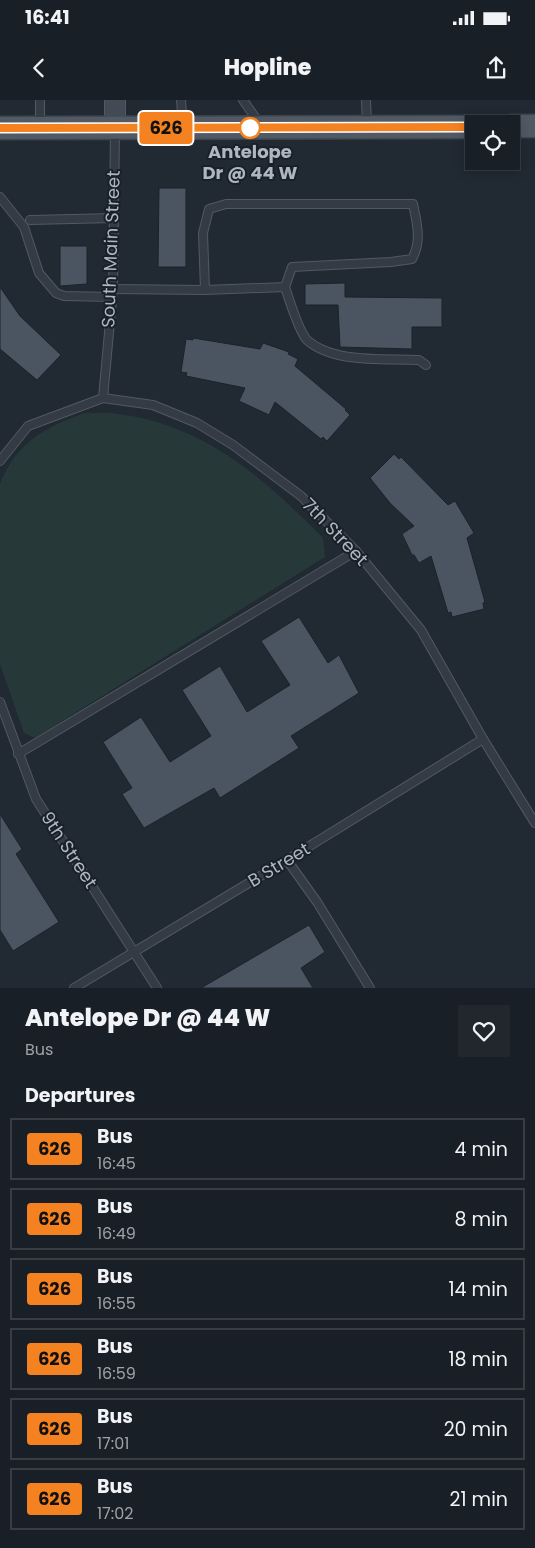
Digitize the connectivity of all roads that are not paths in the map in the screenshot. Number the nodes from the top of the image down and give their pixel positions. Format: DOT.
graph roads {
  1 [pos="40,100"];
  2 [pos="114,100"];
  3 [pos="181,100"];
  4 [pos="243,100"];
  5 [pos="366,100"];
  6 [pos="520,126"];
  7 [pos="535,126"];
  8 [pos="367,127"];
  9 [pos="465,127"];
  10 [pos="0,128"];
  11 [pos="40,128"];
  12 [pos="115,128"];
  13 [pos="183,128"];
  14 [pos="263,128"];
  15 [pos="0,197"];
  16 [pos="114,218"];
  17 [pos="30,220"];
  18 [pos="285,287"];
  19 [pos="205,290"];
  20 [pos="112,293"];
  21 [pos="426,365"];
  22 [pos="104,398"];
  23 [pos="0,461"];
  24 [pos="356,551"];
  25 [pos="0,702"];
  26 [pos="483,739"];
  27 [pos="18,754"];
  28 [pos="535,823"];
  29 [pos="287,860"];
  30 [pos="135,952"];
  31 [pos="74,988"];
  32 [pos="157,988"];
  33 [pos="370,988"];
  1 -- 11 [label="lane"];
  2 -- 12 [label="street, South Main Street"];
  3 -- 13 [label="lane"];
  4 -- 14 [label="lane"];
  5 -- 8 [label="lane"];
  6 -- 7 [label="main road"];
  8 -- 9 [label="main road"];
  8 -- 14 [label="main road"];
  10 -- 11 [label="main road"];
  11 -- 12 [label="main road"];
  12 -- 13 [label="main road"];
  12 -- 16 [label="lane, South Main Street"];
  13 -- 14 [label="main road"];
  15 -- 20 [label="lane"];
  16 -- 17 [label="lane"];
  16 -- 20 [label="lane, South Main Street"];
  18 -- 19 [label="lane"];
  18 -- 19 [label="lane"];
  18 -- 21 [label="lane"];
  19 -- 20 [label="lane"];
  20 -- 22 [label="lane, South Main Street"];
  22 -- 23 [label="lane, 7th Street"];
  22 -- 24 [label="lane, 7th Street"];
  24 -- 26 [label="lane, 7th Street"];
  24 -- 27 [label="lane"];
  25 -- 27 [label="lane, 9th Street"];
  26 -- 28 [label="lane, 7th Street"];
  26 -- 29 [label="lane, B Street"];
  27 -- 30 [label="lane, 9th Street"];
  29 -- 30 [label="lane, B Street"];
  29 -- 33 [label="lane"];
  30 -- 31 [label="lane, B Street"];
  30 -- 32 [label="lane, 9th Street"];
}
